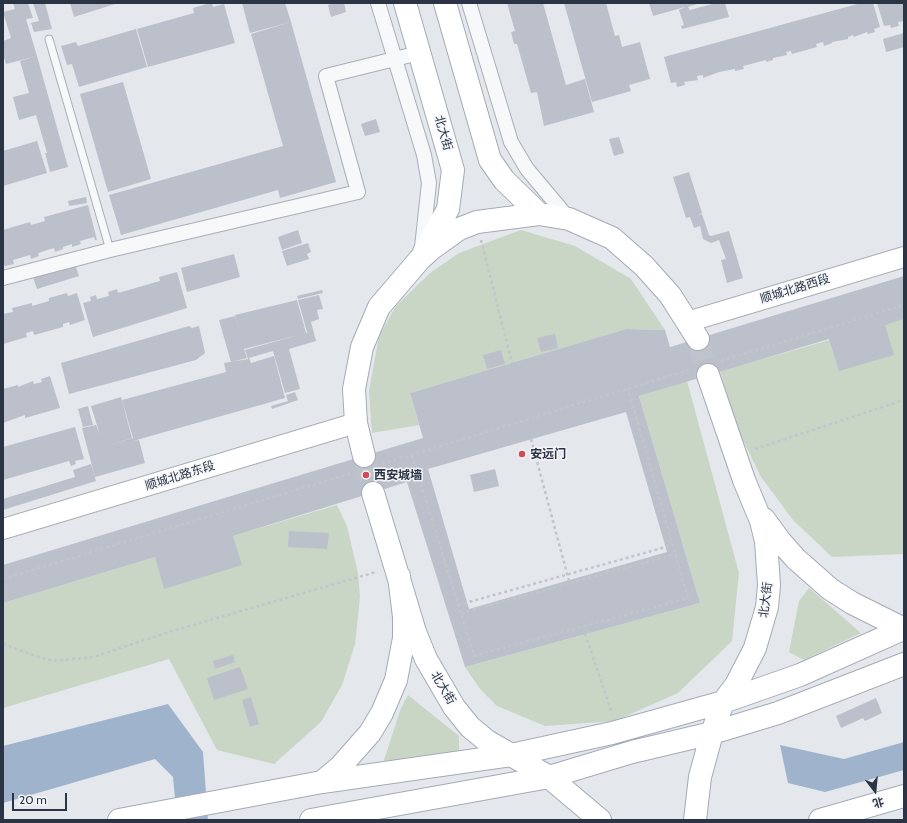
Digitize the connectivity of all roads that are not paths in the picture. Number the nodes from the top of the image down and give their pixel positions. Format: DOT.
graph roads {
  1 [pos="378,3"];
  2 [pos="405,3"];
  3 [pos="445,3"];
  4 [pos="469,3"];
  5 [pos="49,39"];
  6 [pos="420,53"];
  7 [pos="394,59"];
  8 [pos="539,214"];
  9 [pos="569,219"];
  10 [pos="110,250"];
  11 [pos="904,257"];
  12 [pos="420,259"];
  13 [pos="3,278"];
  14 [pos="692,330"];
  15 [pos="707,369"];
  16 [pos="356,423"];
  17 [pos="366,464"];
  18 [pos="744,480"];
  19 [pos="373,493"];
  20 [pos="3,529"];
  21 [pos="398,571"];
  22 [pos="904,629"];
  23 [pos="904,664"];
  24 [pos="723,702"];
  25 [pos="712,734"];
  26 [pos="511,755"];
  27 [pos="549,777"];
  28 [pos="322,782"];
  29 [pos="904,796"];
  30 [pos="119,820"];
  31 [pos="311,820"];
  32 [pos="600,820"];
  33 [pos="695,820"];
  34 [pos="820,820"];
  1 -- 7 [label="street"];
  2 -- 6 [label="main road, 北大街"];
  3 -- 8 [label="main road"];
  4 -- 9 [label="street"];
  5 -- 10 [label="lane"];
  6 -- 7 [label="street"];
  6 -- 12 [label="main road, 北大街"];
  7 -- 10 [label="street"];
  7 -- 12 [label="street"];
  8 -- 9 [label="main road, 北大街"];
  8 -- 12 [label="main road, 北大街"];
  9 -- 14 [label="main road, 北大街"];
  10 -- 13 [label="street"];
  11 -- 14 [label="street, 顺城北路西段"];
  12 -- 16 [label="main road, 北大街"];
  15 -- 18 [label="main road, 北大街"];
  16 -- 17 [label="main road, 北大街"];
  16 -- 20 [label="street, 顺城北路东段"];
  18 -- 22 [label="main road"];
  18 -- 24 [label="main road, 北大街"];
  19 -- 21 [label="main road, 北大街"];
  21 -- 26 [label="main road, 北大街"];
  21 -- 28 [label="main road"];
  22 -- 24 [label="main road"];
  23 -- 25 [label="main road"];
  24 -- 25 [label="main road, 北大街"];
  24 -- 26 [label="main road"];
  25 -- 27 [label="main road"];
  25 -- 33 [label="main road, 北大街"];
  26 -- 27 [label="main road, 北大街"];
  26 -- 28 [label="main road"];
  27 -- 31 [label="main road"];
  27 -- 32 [label="main road, 北大街"];
  28 -- 30 [label="main road"];
  29 -- 34 [label="main road"];
}
